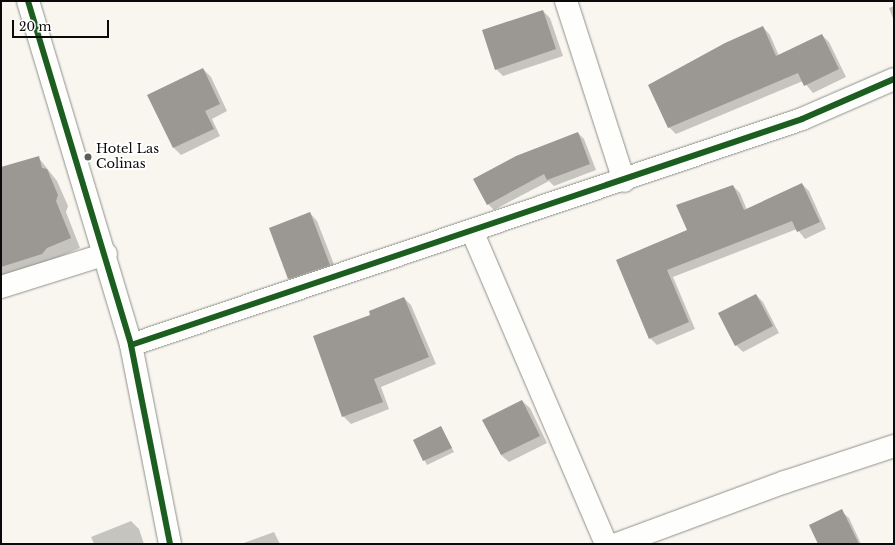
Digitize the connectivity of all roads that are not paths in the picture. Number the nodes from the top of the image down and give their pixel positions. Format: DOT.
graph roads {
  1 [pos="28,1"];
  2 [pos="566,1"];
  3 [pos="894,79"];
  4 [pos="624,181"];
  5 [pos="472,231"];
  6 [pos="106,254"];
  7 [pos="1,287"];
  8 [pos="131,345"];
  9 [pos="894,446"];
  10 [pos="170,544"];
  11 [pos="606,544"];
  12 [pos="617,544"];
  1 -- 6 [label="street"];
  2 -- 4 [label="street"];
  3 -- 4 [label="street"];
  4 -- 5 [label="street"];
  5 -- 8 [label="street"];
  5 -- 11 [label="street"];
  6 -- 7 [label="street"];
  6 -- 8 [label="street"];
  8 -- 10 [label="street"];
  9 -- 12 [label="street"];
}
